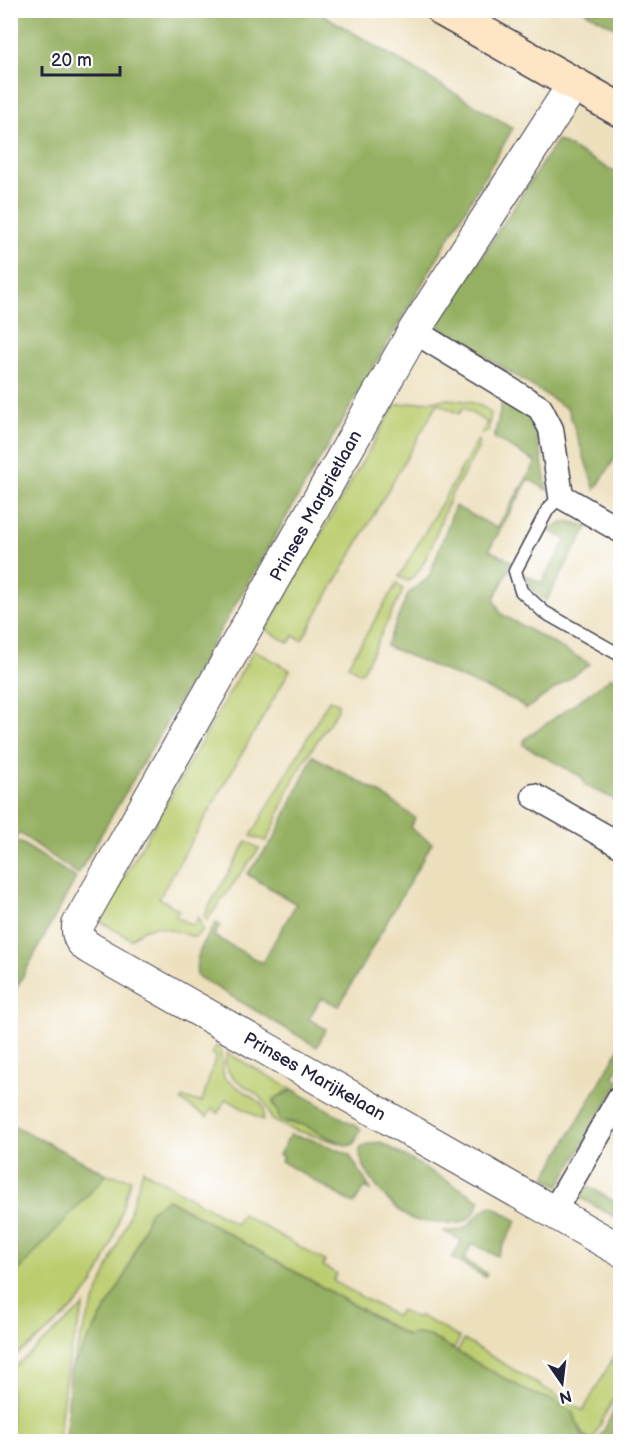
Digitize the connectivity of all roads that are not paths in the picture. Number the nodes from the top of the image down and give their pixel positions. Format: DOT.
graph roads {
  1 [pos="459,14"];
  2 [pos="573,85"];
  3 [pos="621,111"];
  4 [pos="414,332"];
  5 [pos="561,496"];
  6 [pos="621,530"];
  7 [pos="621,655"];
  8 [pos="534,796"];
  9 [pos="621,845"];
  10 [pos="79,937"];
  11 [pos="621,1097"];
  12 [pos="554,1212"];
  13 [pos="621,1250"];
  1 -- 2 [label="main road"];
  2 -- 3 [label="main road"];
  2 -- 4 [label="street, Prinses Margrietlaan"];
  4 -- 5 [label="street"];
  4 -- 10 [label="street, Prinses Margrietlaan"];
  5 -- 6 [label="street"];
  5 -- 7 [label="lane"];
  8 -- 9 [label="street"];
  10 -- 12 [label="street, Prinses Marijkelaan"];
  11 -- 12 [label="street"];
  12 -- 13 [label="street, Prinses Marijkelaan"];
}
